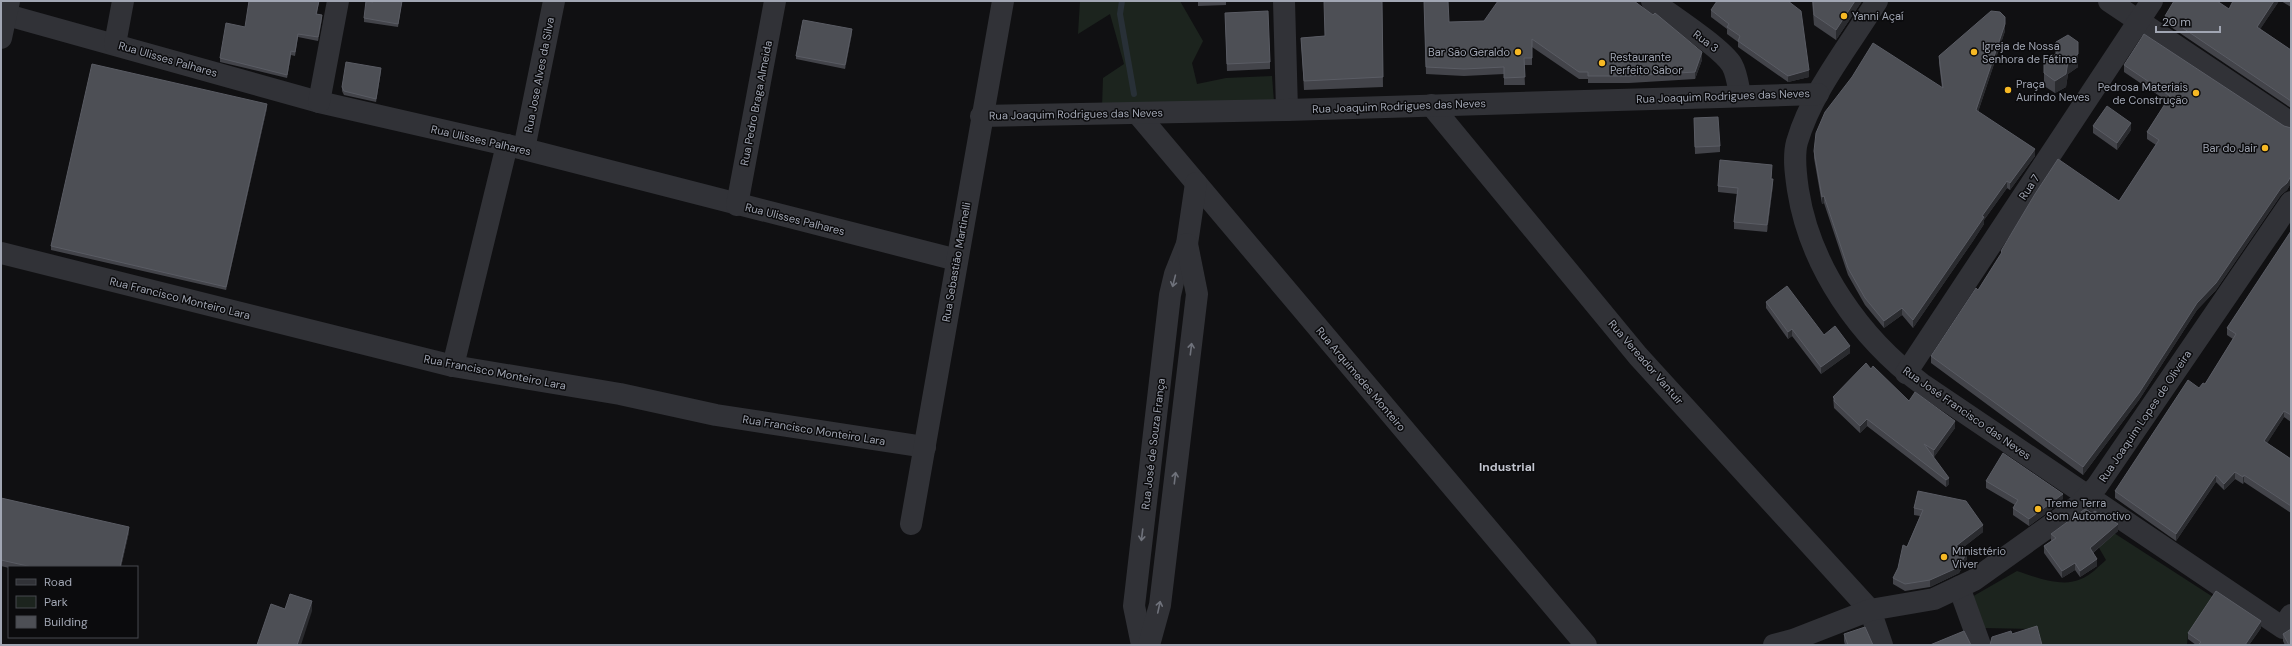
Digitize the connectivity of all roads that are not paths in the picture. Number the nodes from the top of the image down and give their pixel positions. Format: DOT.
graph roads {
  1 [pos="123,1"];
  2 [pos="338,1"];
  3 [pos="554,1"];
  4 [pos="776,1"];
  5 [pos="1003,1"];
  6 [pos="1284,1"];
  7 [pos="1652,1"];
  8 [pos="1877,1"];
  9 [pos="2109,1"];
  10 [pos="2152,1"];
  11 [pos="8,8"];
  12 [pos="2139,20"];
  13 [pos="1,38"];
  14 [pos="115,44"];
  15 [pos="1818,94"];
  16 [pos="1740,95"];
  17 [pos="319,102"];
  18 [pos="1431,105"];
  19 [pos="1287,110"];
  20 [pos="1137,113"];
  21 [pos="981,116"];
  22 [pos="2291,123"];
  23 [pos="516,147"];
  24 [pos="1196,183"];
  25 [pos="2291,202"];
  26 [pos="737,204"];
  27 [pos="1187,244"];
  28 [pos="1,253"];
  29 [pos="957,260"];
  30 [pos="453,366"];
  31 [pos="1906,373"];
  32 [pos="925,447"];
  33 [pos="2088,496"];
  34 [pos="911,524"];
  35 [pos="1959,587"];
  36 [pos="1870,610"];
  37 [pos="2287,622"];
  38 [pos="1142,645"];
  39 [pos="1149,645"];
  40 [pos="1586,645"];
  41 [pos="1774,645"];
  42 [pos="1882,645"];
  43 [pos="1980,645"];
  1 -- 14 [label="street"];
  2 -- 17 [label="street"];
  3 -- 23 [label="street, Rua Jose Alves da Silva"];
  4 -- 26 [label="street, Rua Pedro Braga Almeida"];
  5 -- 21 [label="street, Rua Sebastião Martinelli"];
  6 -- 19 [label="street"];
  7 -- 16 [label="street, Rua 3"];
  8 -- 15 [label="street, Rua José Francisco das Neves"];
  9 -- 12 [label="street"];
  10 -- 12 [label="street, Rua 7"];
  11 -- 13 [label="street"];
  11 -- 14 [label="street, Rua Ulisses Palhares"];
  12 -- 22 [label="street"];
  12 -- 31 [label="street, Rua 7"];
  14 -- 17 [label="street, Rua Ulisses Palhares"];
  15 -- 16 [label="street, Rua Joaquim Rodrigues das Neves"];
  15 -- 31 [label="street, Rua José Francisco das Neves"];
  16 -- 18 [label="street, Rua Joaquim Rodrigues das Neves"];
  17 -- 23 [label="street, Rua Ulisses Palhares"];
  18 -- 19 [label="street, Rua Joaquim Rodrigues das Neves"];
  18 -- 36 [label="street, Rua Vereador Vantuir"];
  19 -- 20 [label="street, Rua Joaquim Rodrigues das Neves"];
  20 -- 21 [label="street, Rua Joaquim Rodrigues das Neves"];
  20 -- 24 [label="street, Rua Arquimedes Monteiro"];
  21 -- 29 [label="street, Rua Sebastião Martinelli"];
  23 -- 26 [label="street, Rua Ulisses Palhares"];
  23 -- 30 [label="street, Rua Jose Alves da Silva"];
  24 -- 27 [label="street, Rua José de Souza França"];
  24 -- 40 [label="street, Rua Arquimedes Monteiro"];
  25 -- 33 [label="street, Rua Joaquim Lopes de Oliveira"];
  26 -- 29 [label="street, Rua Ulisses Palhares"];
  27 -- 38 [label="street, Rua José de Souza França, one-way"];
  39 -- 27 [label="street, Rua José de Souza França, one-way"];
  28 -- 30 [label="street, Rua Francisco Monteiro Lara"];
  29 -- 32 [label="street, Rua Sebastião Martinelli"];
  30 -- 32 [label="street, Rua Francisco Monteiro Lara"];
  31 -- 33 [label="street, Rua José Francisco das Neves"];
  32 -- 34 [label="street, Rua Sebastião Martinelli"];
  33 -- 35 [label="street, Rua Joaquim Lopes de Oliveira"];
  33 -- 37 [label="street, Rua José Francisco das Neves"];
  35 -- 36 [label="street, Rua Joaquim Lopes de Oliveira"];
  35 -- 43 [label="street"];
  36 -- 41 [label="street, Rua Joaquim Lopes de Oliveira"];
  36 -- 42 [label="street"];
}
